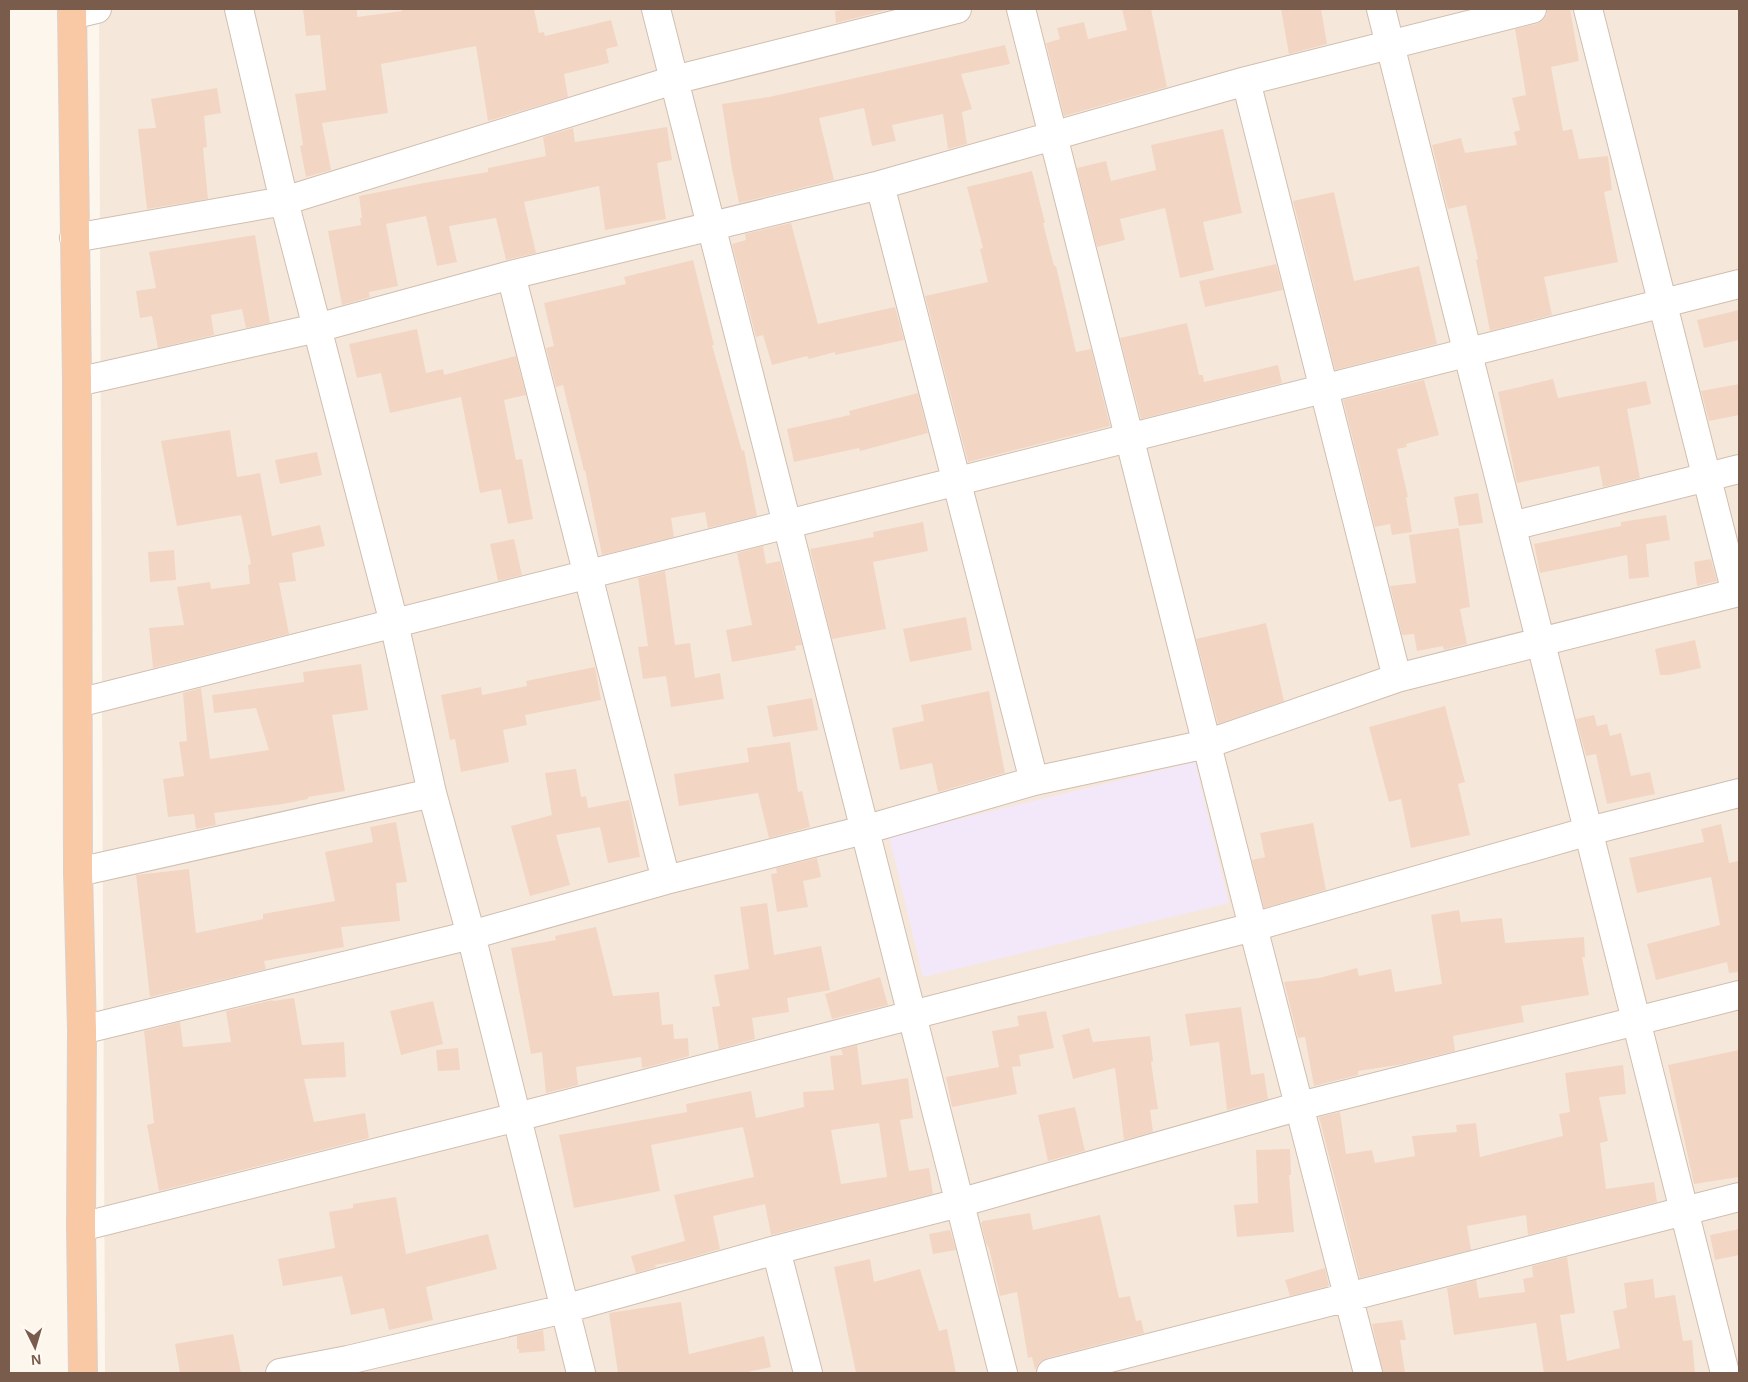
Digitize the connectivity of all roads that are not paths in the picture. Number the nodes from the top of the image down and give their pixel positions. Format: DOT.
graph roads {
  1 [pos="239,9"];
  2 [pos="656,9"];
  3 [pos="957,9"];
  4 [pos="1021,9"];
  5 [pos="1381,9"];
  6 [pos="1532,9"];
  7 [pos="1588,9"];
  8 [pos="80,11"];
  9 [pos="1390,44"];
  10 [pos="674,80"];
  11 [pos="1246,81"];
  12 [pos="1054,136"];
  13 [pos="880,185"];
  14 [pos="284,201"];
  15 [pos="713,227"];
  16 [pos="74,238"];
  17 [pos="511,275"];
  18 [pos="1739,284"];
  19 [pos="1663,303"];
  20 [pos="317,328"];
  21 [pos="1468,352"];
  22 [pos="76,382"];
  23 [pos="1324,388"];
  24 [pos="1130,437"];
  25 [pos="1739,468"];
  26 [pos="1707,477"];
  27 [pos="956,482"];
  28 [pos="787,524"];
  29 [pos="1512,526"];
  30 [pos="589,574"];
  31 [pos="1738,593"];
  32 [pos="394,623"];
  33 [pos="1541,642"];
  34 [pos="1397,678"];
  35 [pos="78,703"];
  36 [pos="1207,744"];
  37 [pos="1034,781"];
  38 [pos="432,793"];
  39 [pos="1739,793"];
  40 [pos="864,830"];
  41 [pos="1589,831"];
  42 [pos="78,872"];
  43 [pos="666,880"];
  44 [pos="1253,927"];
  45 [pos="472,935"];
  46 [pos="1739,995"];
  47 [pos="912,1014"];
  48 [pos="1636,1021"];
  49 [pos="82,1030"];
  50 [pos="1300,1106"];
  51 [pos="517,1117"];
  52 [pos="1739,1197"];
  53 [pos="959,1203"];
  54 [pos="1684,1211"];
  55 [pos="81,1227"];
  56 [pos="776,1250"];
  57 [pos="1349,1297"];
  58 [pos="564,1309"];
  59 [pos="350,1366"];
  60 [pos="84,1373"];
  61 [pos="280,1373"];
  62 [pos="581,1373"];
  63 [pos="808,1373"];
  64 [pos="1003,1373"];
  65 [pos="1051,1373"];
  66 [pos="1368,1373"];
  67 [pos="1725,1373"];
  1 -- 14 [label="street"];
  2 -- 10 [label="street"];
  3 -- 10 [label="street"];
  4 -- 12 [label="street"];
  5 -- 9 [label="street"];
  6 -- 9 [label="street"];
  7 -- 19 [label="street"];
  8 -- 16 [label="highway"];
  9 -- 11 [label="street"];
  9 -- 21 [label="street"];
  10 -- 14 [label="street"];
  10 -- 15 [label="street"];
  11 -- 12 [label="street"];
  11 -- 23 [label="street"];
  12 -- 13 [label="street"];
  12 -- 24 [label="street"];
  13 -- 15 [label="street"];
  13 -- 27 [label="street"];
  14 -- 16 [label="street"];
  14 -- 20 [label="street"];
  15 -- 17 [label="street"];
  15 -- 28 [label="street"];
  16 -- 22 [label="highway"];
  17 -- 20 [label="street"];
  17 -- 30 [label="street"];
  18 -- 19 [label="street"];
  19 -- 21 [label="street"];
  19 -- 26 [label="street"];
  20 -- 22 [label="street"];
  20 -- 32 [label="street"];
  21 -- 23 [label="street"];
  21 -- 29 [label="street"];
  22 -- 35 [label="highway"];
  23 -- 24 [label="street"];
  23 -- 34 [label="street"];
  24 -- 27 [label="street"];
  24 -- 36 [label="street"];
  25 -- 26 [label="street"];
  26 -- 29 [label="street"];
  26 -- 31 [label="street"];
  27 -- 28 [label="street"];
  27 -- 37 [label="street"];
  28 -- 30 [label="street"];
  28 -- 40 [label="street"];
  29 -- 33 [label="street"];
  30 -- 32 [label="street"];
  30 -- 43 [label="street"];
  31 -- 33 [label="street"];
  32 -- 35 [label="street"];
  32 -- 38 [label="street"];
  33 -- 34 [label="street"];
  33 -- 41 [label="street"];
  34 -- 36 [label="street"];
  35 -- 42 [label="highway"];
  36 -- 37 [label="street"];
  36 -- 44 [label="street"];
  37 -- 40 [label="street"];
  38 -- 42 [label="street"];
  38 -- 45 [label="street"];
  39 -- 41 [label="street"];
  40 -- 43 [label="street"];
  40 -- 47 [label="street"];
  41 -- 44 [label="street"];
  41 -- 48 [label="street"];
  42 -- 49 [label="highway"];
  43 -- 45 [label="street"];
  44 -- 47 [label="street"];
  44 -- 50 [label="street"];
  45 -- 49 [label="street"];
  45 -- 51 [label="street"];
  46 -- 48 [label="street"];
  47 -- 51 [label="street"];
  47 -- 53 [label="street"];
  48 -- 50 [label="street"];
  48 -- 54 [label="street"];
  49 -- 55 [label="highway"];
  50 -- 53 [label="street"];
  50 -- 57 [label="street"];
  51 -- 55 [label="street"];
  51 -- 58 [label="street"];
  52 -- 54 [label="street"];
  53 -- 56 [label="street"];
  53 -- 64 [label="street"];
  54 -- 57 [label="street"];
  54 -- 67 [label="street"];
  55 -- 60 [label="highway"];
  56 -- 58 [label="street"];
  56 -- 63 [label="street"];
  57 -- 65 [label="street"];
  57 -- 66 [label="street"];
  58 -- 59 [label="street"];
  58 -- 62 [label="street"];
  59 -- 61 [label="street"];
}
